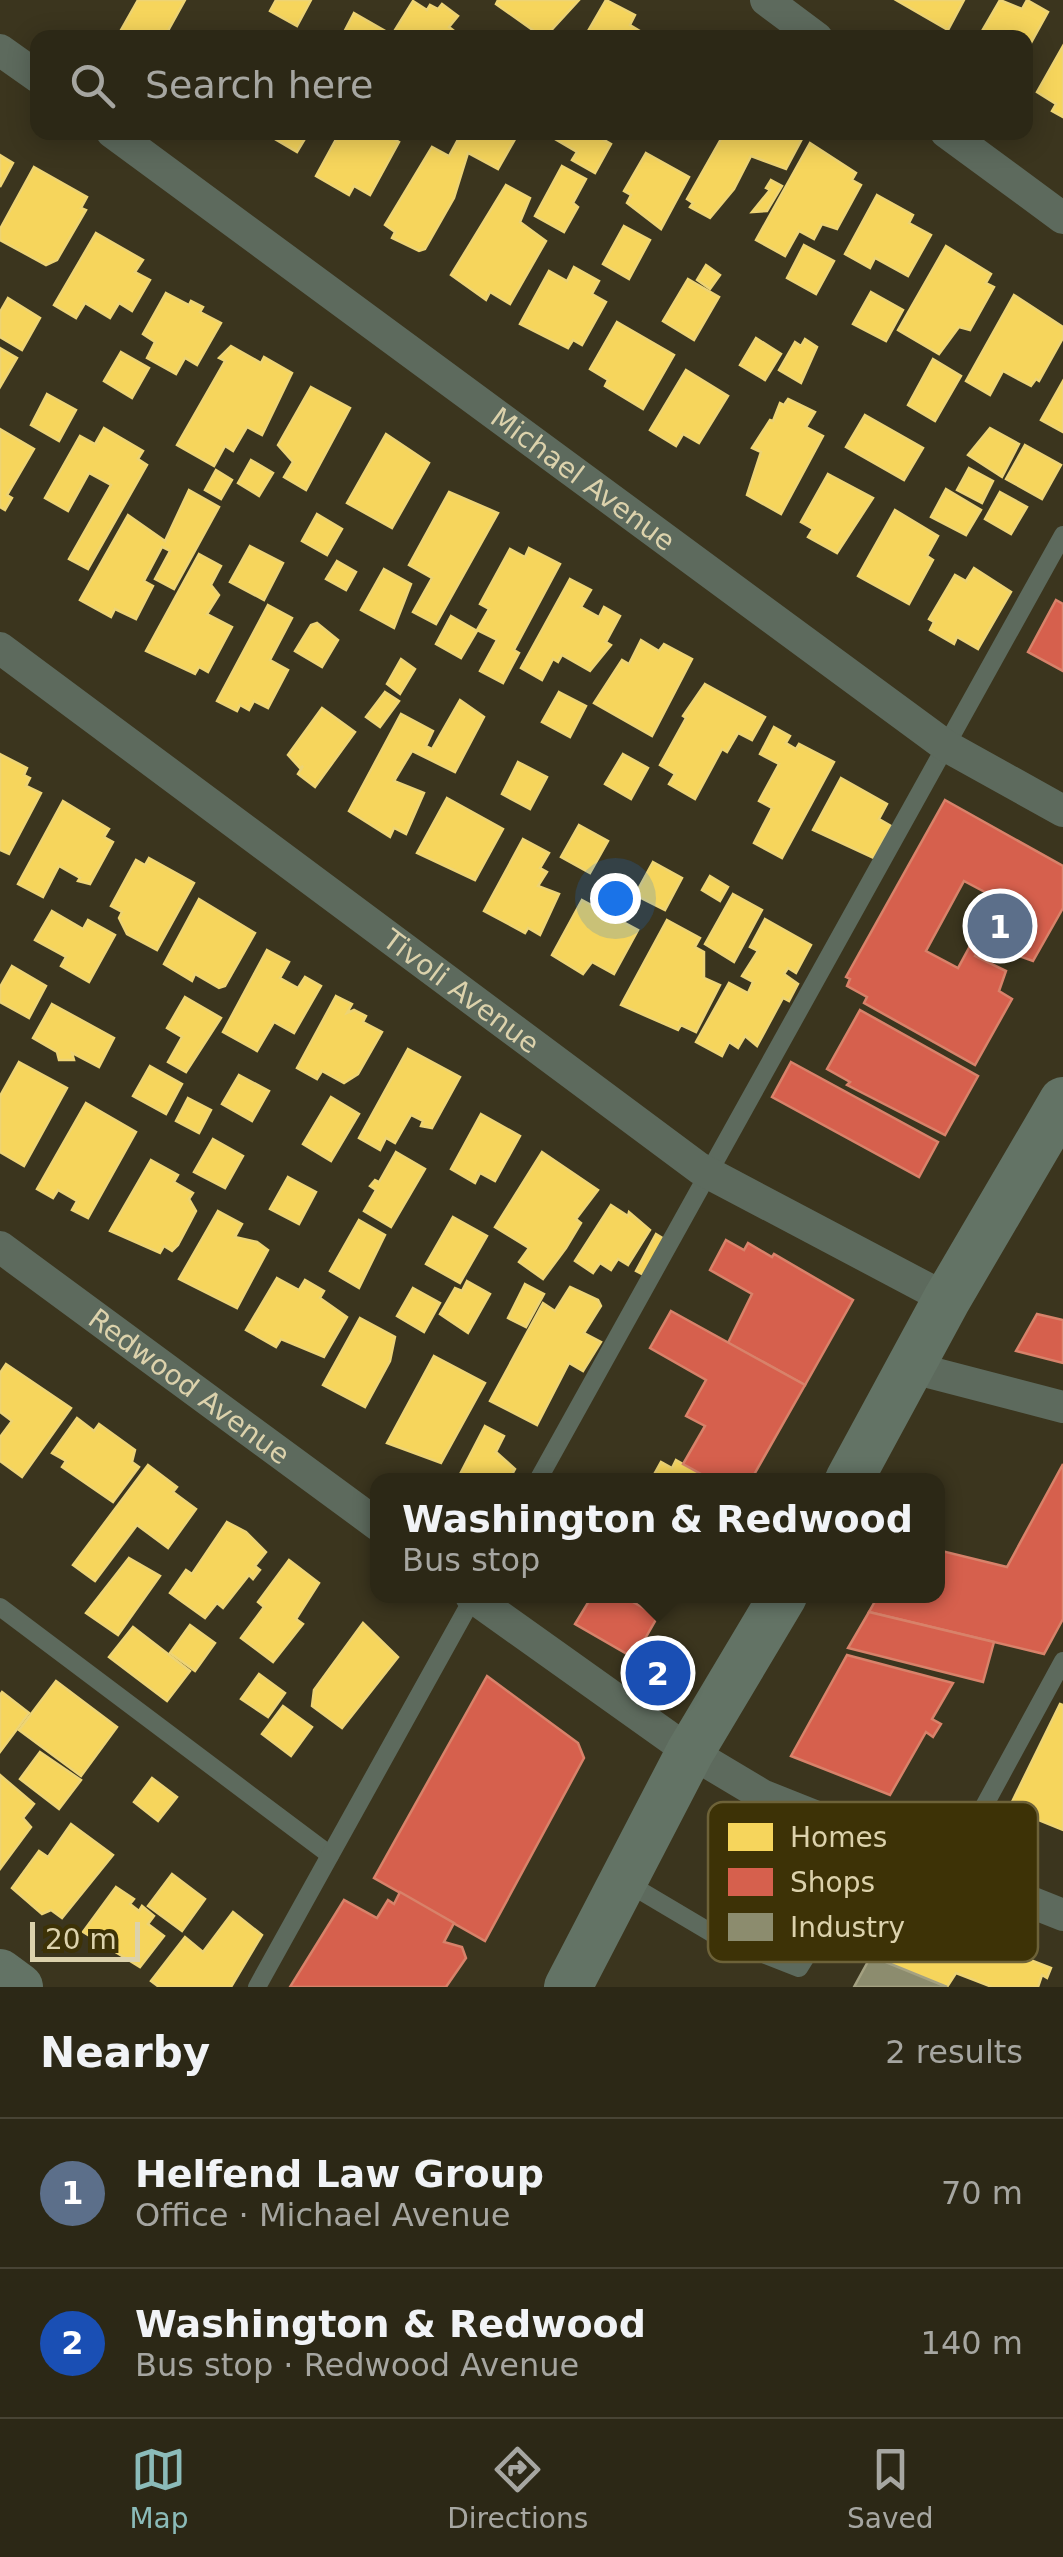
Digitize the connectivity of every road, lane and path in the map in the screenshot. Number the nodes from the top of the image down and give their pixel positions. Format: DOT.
graph roads {
  1 [pos="766,0"];
  2 [pos="806,30"];
  3 [pos="0,50"];
  4 [pos="30,71"];
  5 [pos="123,140"];
  6 [pos="957,140"];
  7 [pos="1063,218"];
  8 [pos="1063,536"];
  9 [pos="0,648"];
  10 [pos="946,746"];
  11 [pos="1063,810"];
  12 [pos="1063,1101"];
  13 [pos="710,1172"];
  14 [pos="0,1247"];
  15 [pos="947,1299"];
  16 [pos="913,1368"];
  17 [pos="1063,1407"];
  18 [pos="542,1473"];
  19 [pos="853,1473"];
  20 [pos="370,1519"];
  21 [pos="469,1603"];
  22 [pos="483,1603"];
  23 [pos="779,1603"];
  24 [pos="0,1607"];
  25 [pos="1063,1661"];
  26 [pos="690,1752"];
  27 [pos="781,1802"];
  28 [pos="986,1802"];
  29 [pos="330,1855"];
  30 [pos="624,1881"];
  31 [pos="1038,1904"];
  32 [pos="1063,1914"];
  33 [pos="708,1931"];
  34 [pos="0,1973"];
  35 [pos="19,1987"];
  36 [pos="257,1987"];
  37 [pos="568,1987"];
  1 -- 2 [label="street"];
  3 -- 4 [label="street"];
  5 -- 10 [label="street, Michael Avenue"];
  6 -- 7 [label="street"];
  8 -- 10 [label="lane"];
  9 -- 13 [label="street, Tivoli Avenue"];
  10 -- 11 [label="street, Michael Avenue"];
  10 -- 13 [label="lane"];
  12 -- 15 [label="main road"];
  13 -- 15 [label="street, Tivoli Avenue"];
  13 -- 18 [label="lane"];
  14 -- 20 [label="street, Redwood Avenue"];
  15 -- 16 [label="main road"];
  16 -- 17 [label="street"];
  16 -- 19 [label="main road"];
  21 -- 29 [label="lane"];
  22 -- 26 [label="street"];
  23 -- 26 [label="main road"];
  24 -- 29 [label="lane"];
  25 -- 28 [label="lane"];
  26 -- 27 [label="street"];
  26 -- 30 [label="main road"];
  29 -- 36 [label="lane"];
  30 -- 33 [label="lane"];
  30 -- 37 [label="main road"];
  31 -- 32 [label="street"];
  34 -- 35 [label="main road"];
}
